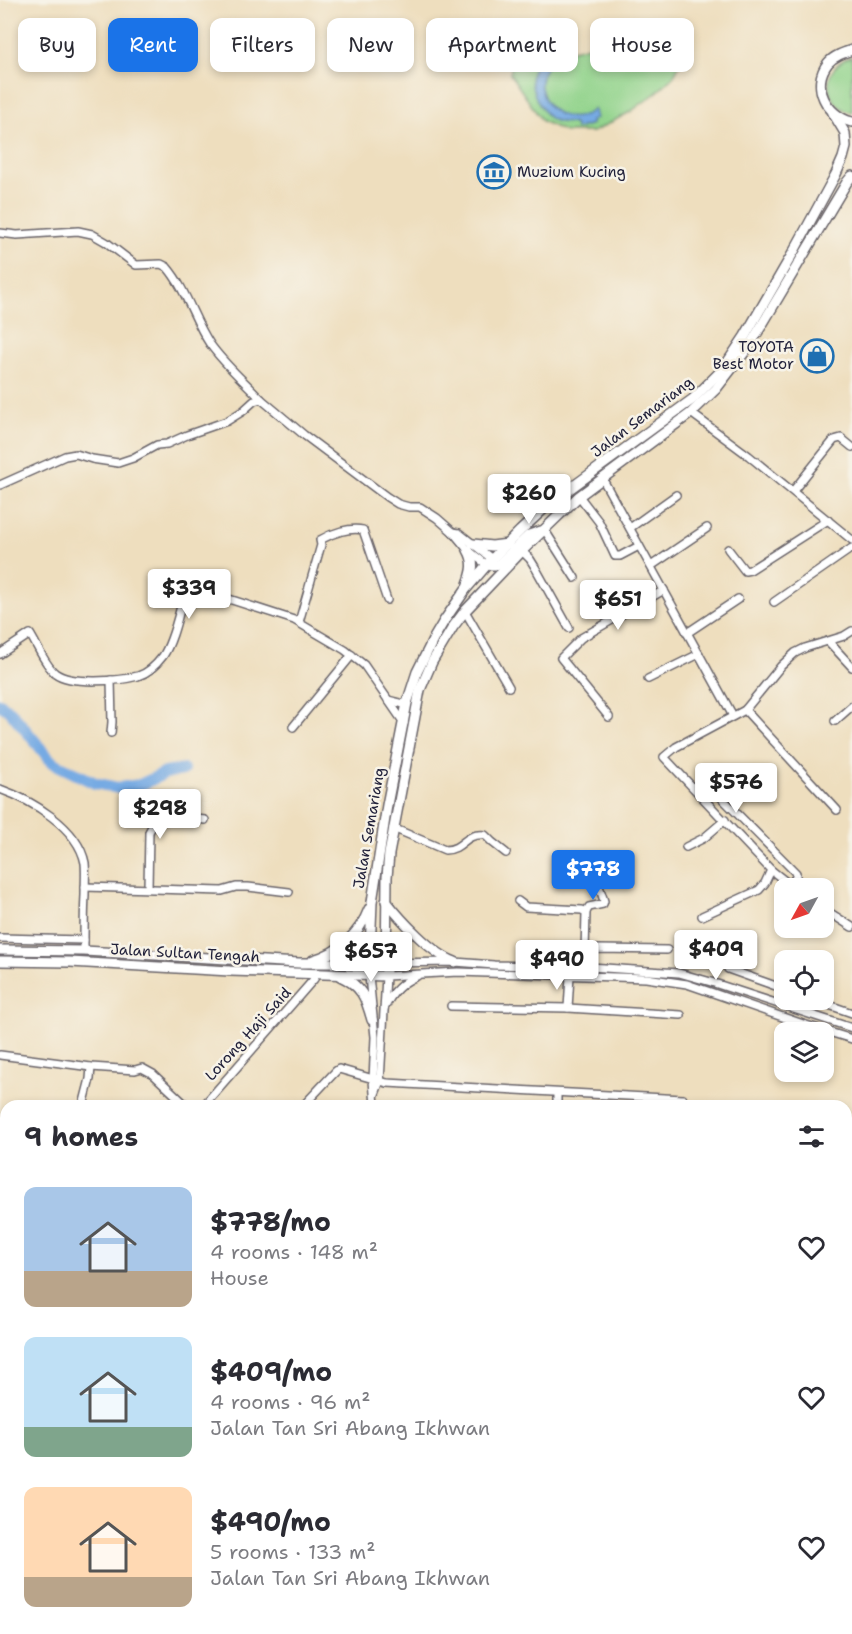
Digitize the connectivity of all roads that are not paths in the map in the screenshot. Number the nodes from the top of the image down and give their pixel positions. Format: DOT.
graph roads {
  1 [pos="852,50"];
  2 [pos="833,113"];
  3 [pos="852,122"];
  4 [pos="852,171"];
  5 [pos="849,179"];
  6 [pos="0,233"];
  7 [pos="261,399"];
  8 [pos="691,413"];
  9 [pos="852,447"];
  10 [pos="602,478"];
  11 [pos="0,485"];
  12 [pos="793,491"];
  13 [pos="676,495"];
  14 [pos="579,496"];
  15 [pos="828,520"];
  16 [pos="630,528"];
  17 [pos="707,528"];
  18 [pos="543,530"];
  19 [pos="852,540"];
  20 [pos="508,544"];
  21 [pos="639,546"];
  22 [pos="471,547"];
  23 [pos="852,548"];
  24 [pos="728,549"];
  25 [pos="522,551"];
  26 [pos="490,562"];
  27 [pos="651,566"];
  28 [pos="575,578"];
  29 [pos="466,589"];
  30 [pos="664,590"];
  31 [pos="738,598"];
  32 [pos="387,600"];
  33 [pos="774,602"];
  34 [pos="465,611"];
  35 [pos="299,622"];
  36 [pos="569,628"];
  37 [pos="852,632"];
  38 [pos="687,633"];
  39 [pos="828,641"];
  40 [pos="0,654"];
  41 [pos="699,654"];
  42 [pos="352,655"];
  43 [pos="852,667"];
  44 [pos="648,679"];
  45 [pos="111,680"];
  46 [pos="509,687"];
  47 [pos="388,700"];
  48 [pos="407,703"];
  49 [pos="852,706"];
  50 [pos="745,710"];
  51 [pos="733,716"];
  52 [pos="609,717"];
  53 [pos="835,721"];
  54 [pos="404,723"];
  55 [pos="293,727"];
  56 [pos="111,733"];
  57 [pos="0,789"];
  58 [pos="699,792"];
  59 [pos="837,810"];
  60 [pos="205,820"];
  61 [pos="725,820"];
  62 [pos="393,828"];
  63 [pos="686,847"];
  64 [pos="506,853"];
  65 [pos="771,870"];
  66 [pos="594,871"];
  67 [pos="781,878"];
  68 [pos="796,878"];
  69 [pos="85,887"];
  70 [pos="148,888"];
  71 [pos="289,891"];
  72 [pos="386,901"];
  73 [pos="518,901"];
  74 [pos="372,903"];
  75 [pos="586,912"];
  76 [pos="834,915"];
  77 [pos="702,916"];
  78 [pos="852,927"];
  79 [pos="0,938"];
  80 [pos="84,940"];
  81 [pos="0,950"];
  82 [pos="667,950"];
  83 [pos="84,951"];
  84 [pos="0,961"];
  85 [pos="455,962"];
  86 [pos="299,963"];
  87 [pos="369,963"];
  88 [pos="385,963"];
  89 [pos="587,967"];
  90 [pos="495,969"];
  91 [pos="728,969"];
  92 [pos="336,974"];
  93 [pos="422,974"];
  94 [pos="369,975"];
  95 [pos="386,976"];
  96 [pos="570,976"];
  97 [pos="314,979"];
  98 [pos="774,985"];
  99 [pos="451,1006"];
  100 [pos="834,1007"];
  101 [pos="568,1008"];
  102 [pos="383,1013"];
  103 [pos="852,1013"];
  104 [pos="681,1015"];
  105 [pos="372,1020"];
  106 [pos="852,1028"];
  107 [pos="852,1039"];
  108 [pos="0,1055"];
  109 [pos="91,1067"];
  110 [pos="376,1080"];
  111 [pos="558,1093"];
  112 [pos="85,1100"];
  113 [pos="181,1100"];
  114 [pos="207,1100"];
  115 [pos="309,1100"];
  116 [pos="375,1100"];
  117 [pos="558,1100"];
  118 [pos="683,1100"];
  1 -- 2 [label="main road, Jalan Semariang"];
  2 -- 3 [label="main road"];
  2 -- 20 [label="main road, Jalan Semariang"];
  4 -- 5 [label="main road, Jalan Semariang"];
  5 -- 8 [label="main road, Jalan Semariang"];
  6 -- 7 [label="street"];
  7 -- 11 [label="street"];
  7 -- 22 [label="street"];
  8 -- 10 [label="main road, Jalan Semariang"];
  8 -- 12 [label="street"];
  9 -- 12 [label="street"];
  10 -- 14 [label="main road, Jalan Semariang"];
  10 -- 16 [label="street"];
  12 -- 15 [label="street"];
  13 -- 16 [label="street"];
  14 -- 18 [label="main road, Jalan Semariang"];
  14 -- 21 [label="street"];
  15 -- 19 [label="street"];
  15 -- 24 [label="street"];
  16 -- 21 [label="street"];
  17 -- 27 [label="street"];
  18 -- 25 [label="main road, Jalan Semariang"];
  18 -- 26 [label="main road"];
  18 -- 28 [label="street"];
  20 -- 22 [label="main road"];
  20 -- 26 [label="main road, Jalan Semariang"];
  21 -- 27 [label="street"];
  22 -- 26 [label="street"];
  22 -- 29 [label="main road"];
  23 -- 33 [label="street"];
  25 -- 34 [label="main road, Jalan Semariang"];
  25 -- 36 [label="street"];
  26 -- 29 [label="main road, Jalan Semariang"];
  27 -- 30 [label="street"];
  29 -- 48 [label="main road, Jalan Semariang"];
  30 -- 38 [label="street"];
  30 -- 52 [label="street"];
  31 -- 38 [label="street"];
  32 -- 35 [label="street"];
  34 -- 46 [label="street"];
  34 -- 62 [label="main road, Jalan Semariang"];
  35 -- 42 [label="street"];
  35 -- 45 [label="street"];
  37 -- 39 [label="street"];
  38 -- 41 [label="street"];
  39 -- 43 [label="street"];
  39 -- 50 [label="street"];
  40 -- 45 [label="street"];
  41 -- 44 [label="street"];
  41 -- 51 [label="street"];
  42 -- 47 [label="street"];
  42 -- 55 [label="street"];
  45 -- 56 [label="street"];
  47 -- 48 [label="street"];
  47 -- 54 [label="street"];
  48 -- 54 [label="main road, Jalan Semariang"];
  49 -- 53 [label="street"];
  50 -- 51 [label="street"];
  50 -- 59 [label="street"];
  51 -- 58 [label="street"];
  54 -- 74 [label="main road, Jalan Semariang"];
  57 -- 69 [label="street"];
  58 -- 61 [label="street"];
  58 -- 68 [label="street"];
  60 -- 70 [label="street"];
  61 -- 63 [label="street"];
  61 -- 65 [label="street"];
  62 -- 64 [label="street"];
  62 -- 72 [label="main road, Jalan Semariang"];
  65 -- 67 [label="street"];
  65 -- 77 [label="street"];
  66 -- 75 [label="street"];
  69 -- 70 [label="street"];
  69 -- 80 [label="street"];
  70 -- 71 [label="street"];
  72 -- 85 [label="main road"];
  72 -- 88 [label="main road, Jalan Semariang"];
  73 -- 75 [label="street"];
  74 -- 86 [label="main road"];
  74 -- 87 [label="main road, Jalan Semariang"];
  75 -- 89 [label="street"];
  76 -- 78 [label="street"];
  79 -- 80 [label="street"];
  80 -- 83 [label="street"];
  81 -- 83 [label="main road, Jalan Sultan Tengah"];
  82 -- 89 [label="street"];
  83 -- 86 [label="main road, Jalan Sultan Tengah"];
  84 -- 92 [label="main road, Jalan Sultan Tengah"];
  85 -- 88 [label="street"];
  85 -- 90 [label="street"];
  86 -- 87 [label="main road, Jalan Sultan Tengah"];
  87 -- 88 [label="main road, Jalan Sultan Tengah"];
  87 -- 94 [label="main road, Jalan Semariang"];
  88 -- 95 [label="main road, Jalan Semariang"];
  89 -- 90 [label="street"];
  89 -- 106 [label="street"];
  90 -- 93 [label="street"];
  90 -- 96 [label="street"];
  91 -- 98 [label="street"];
  92 -- 94 [label="main road, Jalan Sultan Tengah"];
  92 -- 105 [label="main road"];
  93 -- 95 [label="street"];
  93 -- 102 [label="street"];
  94 -- 95 [label="main road, Jalan Sultan Tengah"];
  94 -- 105 [label="street"];
  95 -- 102 [label="street"];
  96 -- 101 [label="street"];
  96 -- 107 [label="street"];
  97 -- 114 [label="street, Lorong Haji Said"];
  99 -- 101 [label="street"];
  100 -- 103 [label="street"];
  101 -- 104 [label="street"];
  102 -- 110 [label="street"];
  105 -- 110 [label="street"];
  108 -- 109 [label="street"];
  109 -- 112 [label="street"];
  109 -- 113 [label="street"];
  110 -- 111 [label="street"];
  110 -- 115 [label="street"];
  110 -- 116 [label="street"];
  111 -- 117 [label="street"];
  111 -- 118 [label="street"];
}
